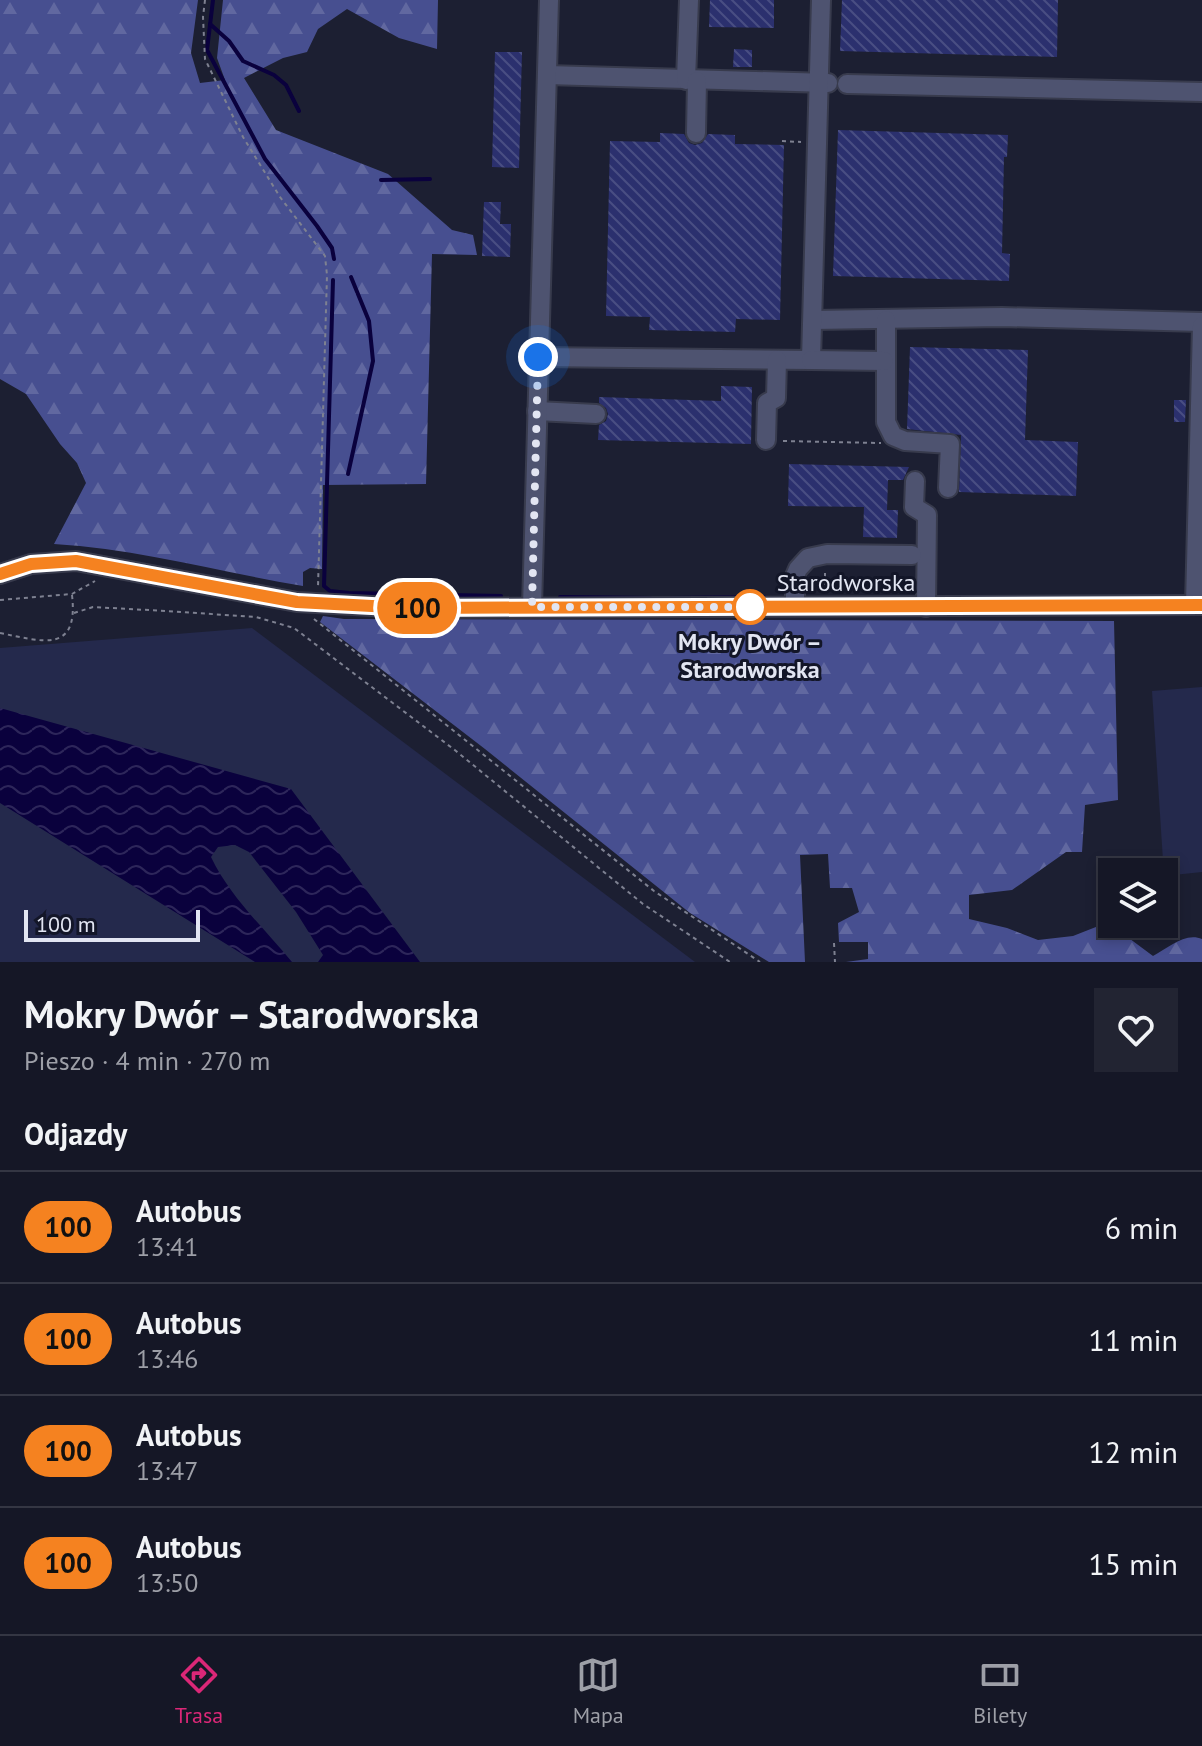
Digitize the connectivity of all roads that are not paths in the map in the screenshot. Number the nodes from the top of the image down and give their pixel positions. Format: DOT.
graph roads {
  1 [pos="549,0"];
  2 [pos="689,0"];
  3 [pos="821,0"];
  4 [pos="547,75"];
  5 [pos="692,80"];
  6 [pos="819,83"];
  7 [pos="1202,92"];
  8 [pos="696,133"];
  9 [pos="813,320"];
  10 [pos="886,320"];
  11 [pos="1202,324"];
  12 [pos="538,357"];
  13 [pos="777,360"];
  14 [pos="811,360"];
  15 [pos="884,361"];
  16 [pos="537,411"];
  17 [pos="596,414"];
  18 [pos="766,440"];
  19 [pos="915,481"];
  20 [pos="948,488"];
  21 [pos="912,555"];
  22 [pos="4,569"];
  23 [pos="1198,605"];
  24 [pos="795,606"];
  25 [pos="532,607"];
  26 [pos="926,607"];
  1 -- 4 [label="street"];
  2 -- 5 [label="street"];
  3 -- 6 [label="street"];
  4 -- 5 [label="street"];
  4 -- 12 [label="street"];
  5 -- 6 [label="street"];
  5 -- 8 [label="street"];
  6 -- 7 [label="street"];
  6 -- 9 [label="street"];
  9 -- 10 [label="street"];
  9 -- 14 [label="street"];
  10 -- 11 [label="street"];
  10 -- 15 [label="street"];
  11 -- 23 [label="street"];
  12 -- 13 [label="street"];
  12 -- 16 [label="street"];
  13 -- 14 [label="street"];
  13 -- 18 [label="street"];
  14 -- 15 [label="street"];
  15 -- 20 [label="street"];
  16 -- 17 [label="street"];
  16 -- 25 [label="street"];
  19 -- 26 [label="street"];
  21 -- 24 [label="street"];
  22 -- 25 [label="street, Starodworska"];
  23 -- 26 [label="street, Starodworska"];
  24 -- 25 [label="street, Starodworska"];
  24 -- 26 [label="street, Starodworska"];
}
